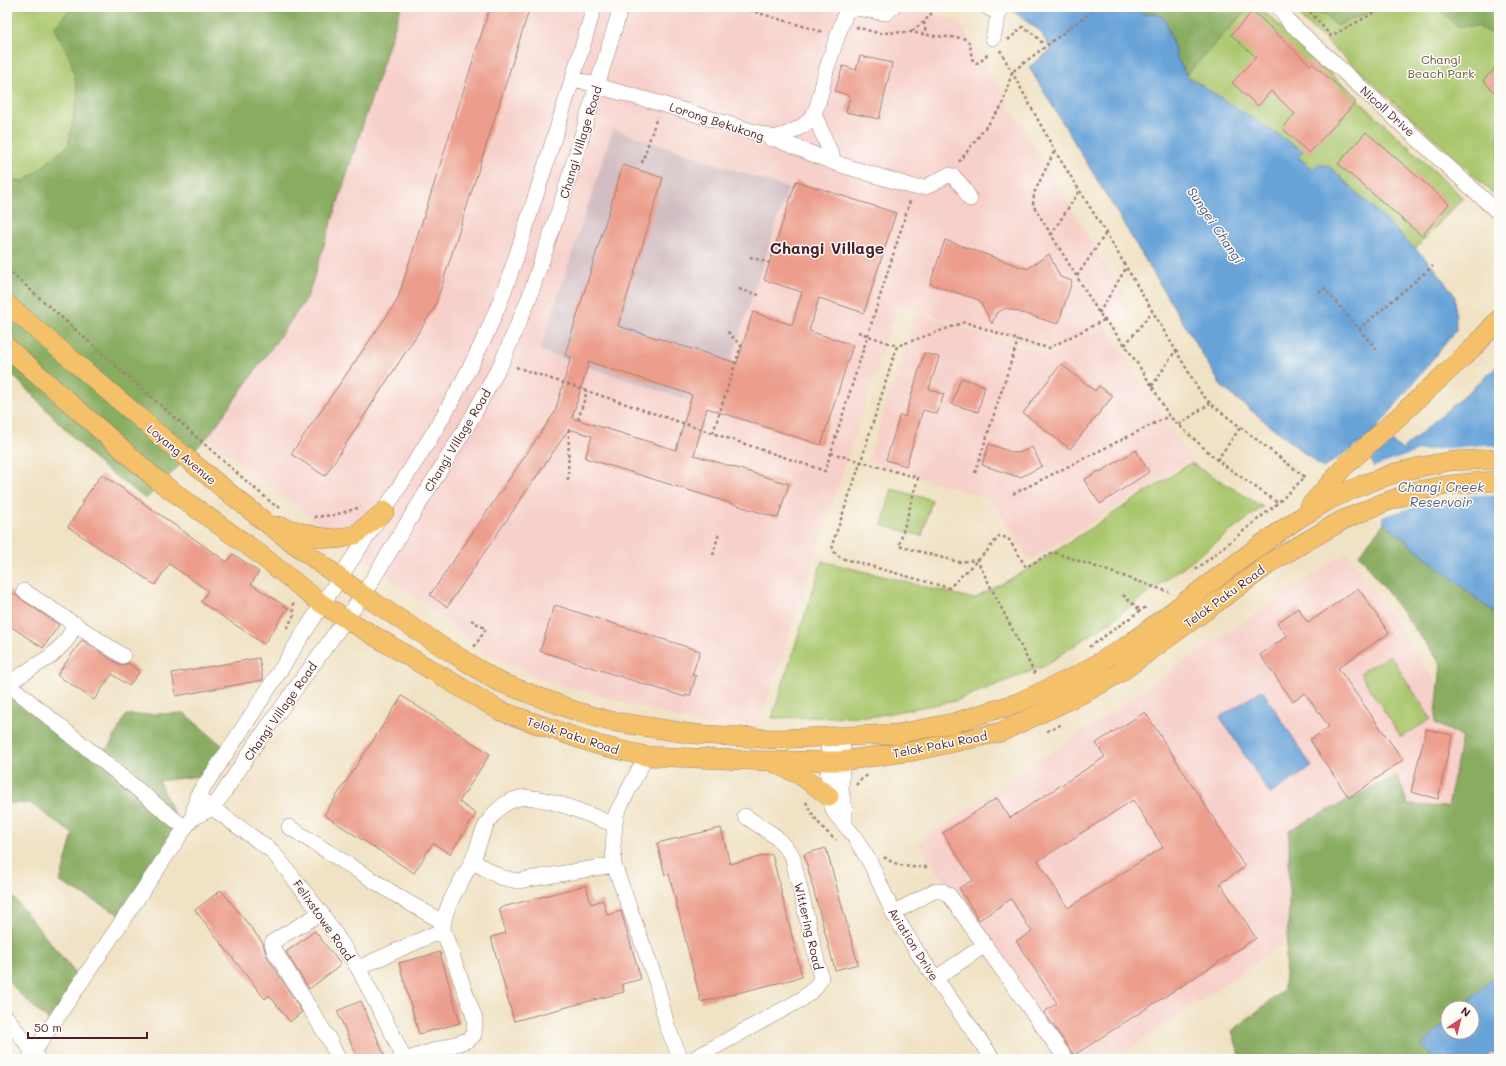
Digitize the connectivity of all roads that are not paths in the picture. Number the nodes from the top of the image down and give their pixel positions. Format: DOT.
graph roads {
  1 [pos="594,7"];
  2 [pos="621,7"];
  3 [pos="849,7"];
  4 [pos="893,7"];
  5 [pos="987,7"];
  6 [pos="1279,7"];
  7 [pos="996,45"];
  8 [pos="574,78"];
  9 [pos="597,86"];
  10 [pos="814,114"];
  11 [pos="771,139"];
  12 [pos="835,163"];
  13 [pos="970,199"];
  14 [pos="1499,213"];
  15 [pos="7,304"];
  16 [pos="1499,319"];
  17 [pos="7,347"];
  18 [pos="1499,459"];
  19 [pos="1499,481"];
  20 [pos="385,511"];
  21 [pos="1298,519"];
  22 [pos="265,522"];
  23 [pos="340,578"];
  24 [pos="24,591"];
  25 [pos="364,595"];
  26 [pos="322,604"];
  27 [pos="346,619"];
  28 [pos="76,624"];
  29 [pos="123,656"];
  30 [pos="7,683"];
  31 [pos="836,737"];
  32 [pos="646,756"];
  33 [pos="770,761"];
  34 [pos="834,761"];
  35 [pos="197,796"];
  36 [pos="829,796"];
  37 [pos="212,808"];
  38 [pos="745,816"];
  39 [pos="188,824"];
  40 [pos="845,824"];
  41 [pos="616,825"];
  42 [pos="289,827"];
  43 [pos="472,861"];
  44 [pos="614,865"];
  45 [pos="321,913"];
  46 [pos="893,913"];
  47 [pos="443,926"];
  48 [pos="985,946"];
  49 [pos="358,968"];
  50 [pos="936,978"];
  51 [pos="7,1018"];
  52 [pos="33,1057"];
  53 [pos="338,1059"];
  54 [pos="404,1059"];
  55 [pos="408,1059"];
  56 [pos="681,1059"];
  57 [pos="693,1059"];
  58 [pos="993,1059"];
  59 [pos="1066,1059"];
  1 -- 8 [label="street, Changi Village Road"];
  2 -- 9 [label="street, Changi Village Road"];
  3 -- 4 [label="street"];
  3 -- 10 [label="street, Lorong Bekukong"];
  5 -- 7 [label="street"];
  6 -- 14 [label="street, Nicoll Drive"];
  8 -- 9 [label="street, Lorong Bekukong"];
  8 -- 20 [label="street, Changi Village Road"];
  9 -- 11 [label="street, Lorong Bekukong"];
  9 -- 25 [label="street, Changi Village Road"];
  10 -- 11 [label="street, Lorong Bekukong"];
  10 -- 12 [label="street"];
  11 -- 12 [label="street, Lorong Bekukong"];
  12 -- 13 [label="street, Lorong Bekukong"];
  15 -- 22 [label="main road, Loyang Avenue"];
  16 -- 21 [label="main road"];
  17 -- 26 [label="main road"];
  18 -- 21 [label="main road, Telok Paku Road"];
  19 -- 34 [label="main road, Telok Paku Road"];
  20 -- 22 [label="main road"];
  20 -- 23 [label="street, Changi Village Road"];
  21 -- 31 [label="main road, Telok Paku Road"];
  22 -- 23 [label="main road, Loyang Avenue"];
  23 -- 25 [label="main road, Loyang Avenue"];
  23 -- 26 [label="street, Changi Village Road"];
  24 -- 28 [label="street"];
  25 -- 27 [label="street, Changi Village Road"];
  25 -- 31 [label="main road, Telok Paku Road"];
  26 -- 27 [label="main road"];
  26 -- 35 [label="street, Changi Village Road"];
  27 -- 32 [label="main road, Telok Paku Road"];
  27 -- 37 [label="street, Changi Village Road"];
  28 -- 29 [label="street"];
  28 -- 30 [label="street"];
  30 -- 39 [label="street"];
  31 -- 34 [label="street, Aviation Drive"];
  32 -- 33 [label="main road, Telok Paku Road"];
  32 -- 41 [label="street"];
  33 -- 34 [label="main road, Telok Paku Road"];
  33 -- 36 [label="main road"];
  34 -- 36 [label="street, Aviation Drive"];
  34 -- 40 [label="street, Aviation Drive"];
  35 -- 37 [label="street, Felixstowe Road"];
  35 -- 39 [label="street, Changi Village Road"];
  36 -- 40 [label="street, Aviation Drive"];
  37 -- 39 [label="street, Changi Village Road"];
  37 -- 45 [label="street, Felixstowe Road"];
  38 -- 57 [label="street, Wittering Road"];
  39 -- 52 [label="street, Changi Village Road"];
  40 -- 46 [label="street, Aviation Drive"];
  41 -- 43 [label="street"];
  41 -- 44 [label="street"];
  42 -- 47 [label="street"];
  43 -- 44 [label="street"];
  43 -- 47 [label="street"];
  44 -- 56 [label="street"];
  45 -- 49 [label="street, Felixstowe Road"];
  45 -- 53 [label="street"];
  46 -- 48 [label="street"];
  46 -- 50 [label="street, Aviation Drive"];
  47 -- 49 [label="street"];
  47 -- 55 [label="street"];
  48 -- 50 [label="street"];
  48 -- 59 [label="street"];
  49 -- 54 [label="street, Felixstowe Road"];
  50 -- 58 [label="street, Aviation Drive"];
  51 -- 52 [label="street"];
}
